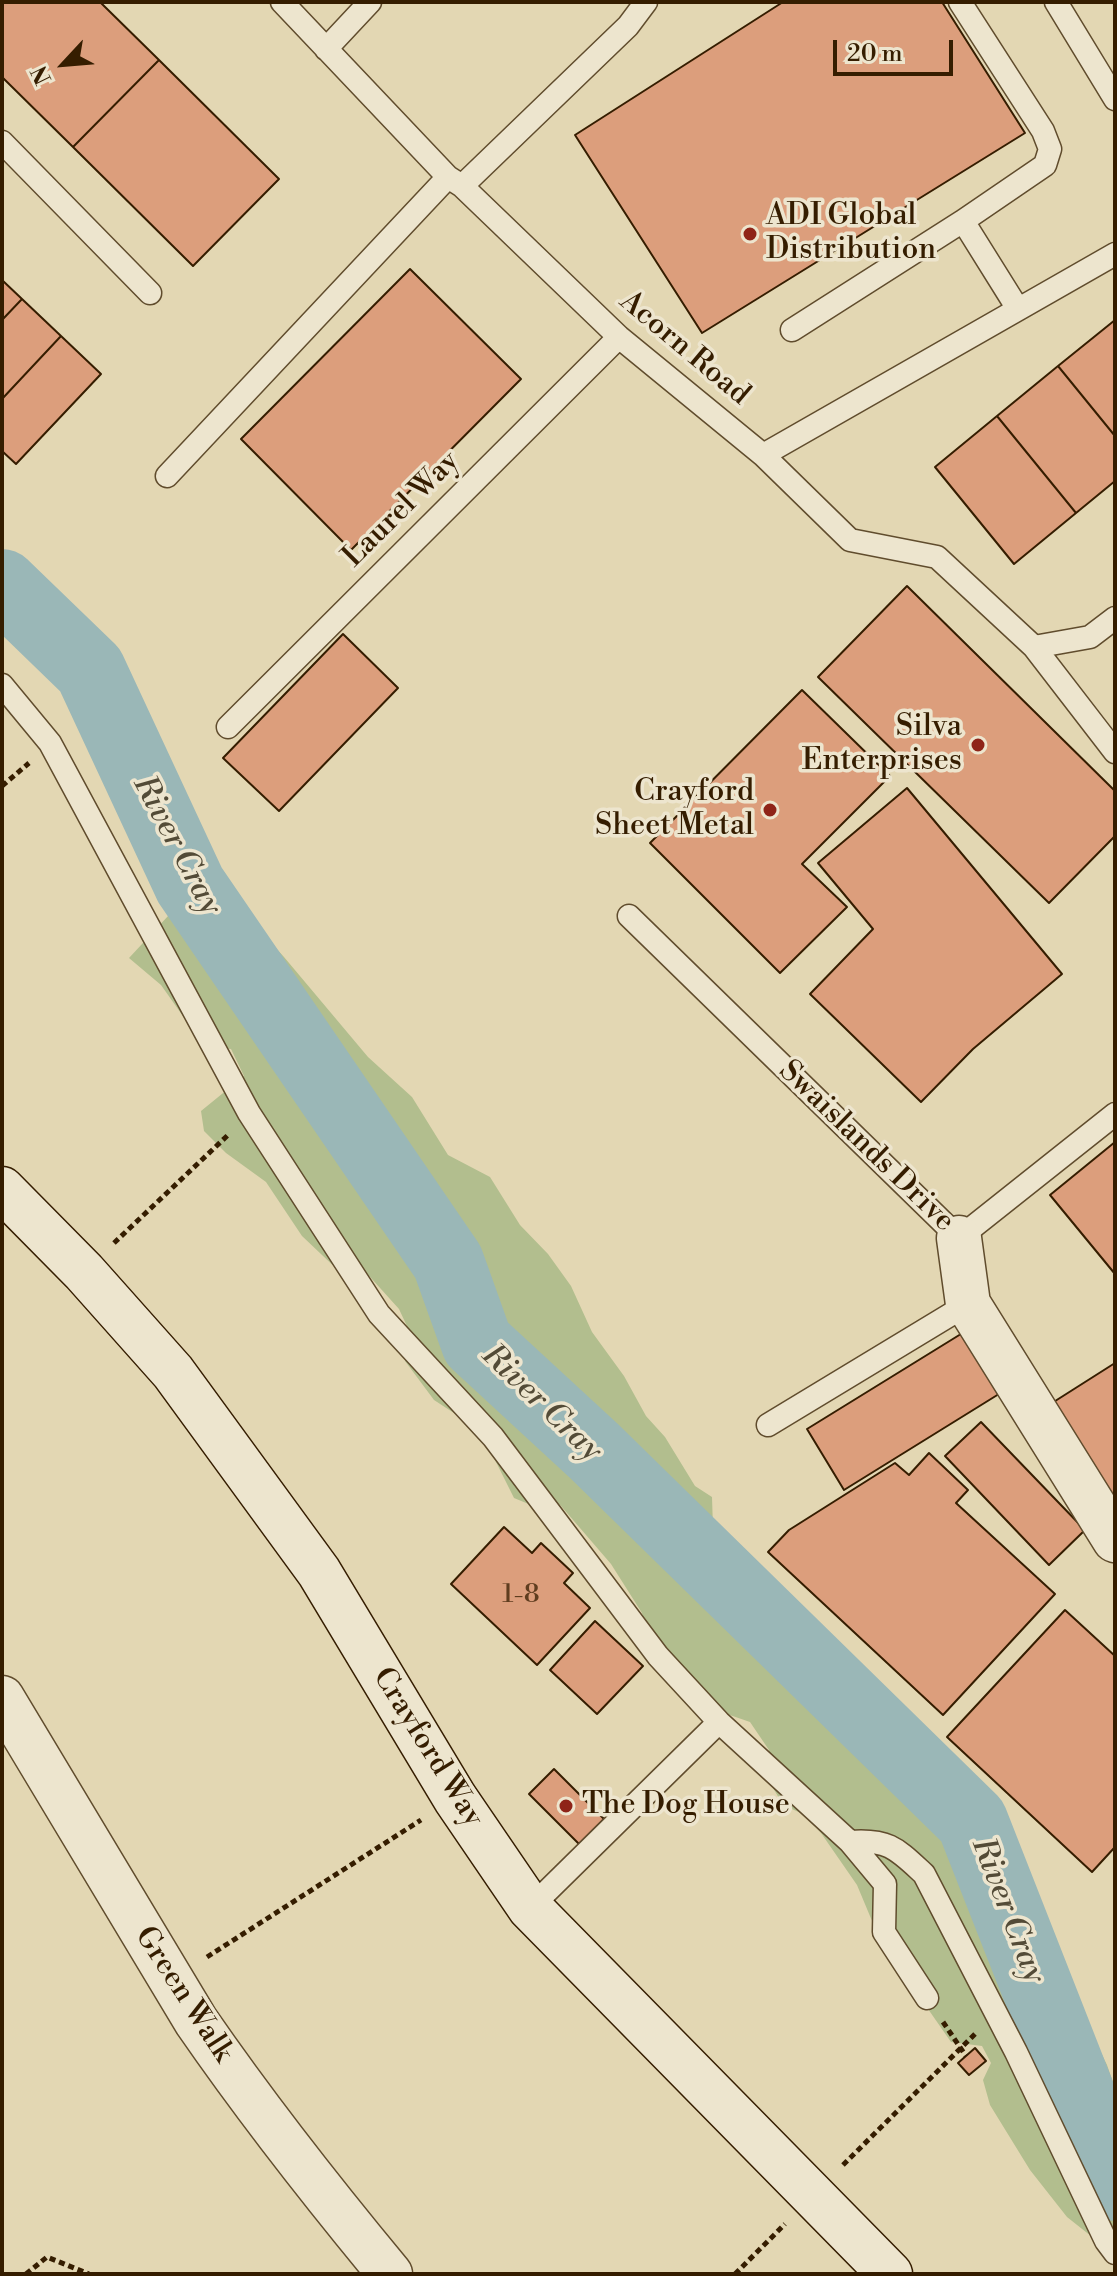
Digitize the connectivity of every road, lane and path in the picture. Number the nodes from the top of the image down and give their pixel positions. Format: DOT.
graph roads {
  1 [pos="282,2"];
  2 [pos="370,2"];
  3 [pos="646,2"];
  4 [pos="960,2"];
  5 [pos="1056,2"];
  6 [pos="326,49"];
  7 [pos="1115,99"];
  8 [pos="2,142"];
  9 [pos="455,182"];
  10 [pos="963,221"];
  11 [pos="1115,254"];
  12 [pos="150,293"];
  13 [pos="1018,309"];
  14 [pos="792,330"];
  15 [pos="619,337"];
  16 [pos="763,455"];
  17 [pos="167,476"];
  18 [pos="1115,618"];
  19 [pos="1034,647"];
  20 [pos="2,685"];
  21 [pos="228,727"];
  22 [pos="1115,752"];
  23 [pos="14,776"];
  24 [pos="2,786"];
  25 [pos="629,916"];
  26 [pos="249,1113"];
  27 [pos="1115,1114"];
  28 [pos="2,1189"];
  29 [pos="959,1238"];
  30 [pos="84,1272"];
  31 [pos="968,1304"];
  32 [pos="768,1425"];
  33 [pos="1115,1540"];
  34 [pos="2,1698"];
  35 [pos="719,1722"];
  36 [pos="455,1798"];
  37 [pos="850,1842"];
  38 [pos="530,1908"];
  39 [pos="170,1981"];
  40 [pos="927,1998"];
  41 [pos="971,2038"];
  42 [pos="960,2048"];
  43 [pos="966,2056"];
  44 [pos="814,2195"];
  45 [pos="1115,2253"];
  46 [pos="26,2274"];
  47 [pos="89,2274"];
  48 [pos="390,2274"];
  49 [pos="735,2274"];
  50 [pos="890,2274"];
  1 -- 6 [label="lane, Acorn Road"];
  2 -- 6 [label="lane"];
  3 -- 9 [label="lane"];
  4 -- 10 [label="lane"];
  5 -- 7 [label="lane"];
  6 -- 9 [label="lane, Acorn Road"];
  8 -- 12 [label="lane"];
  9 -- 15 [label="lane, Acorn Road"];
  9 -- 17 [label="lane"];
  10 -- 13 [label="lane"];
  10 -- 14 [label="lane"];
  11 -- 13 [label="lane"];
  13 -- 16 [label="lane"];
  15 -- 16 [label="lane, Acorn Road"];
  15 -- 21 [label="lane, Laurel Way"];
  16 -- 19 [label="lane, Acorn Road"];
  18 -- 19 [label="lane"];
  19 -- 22 [label="lane, Acorn Road"];
  20 -- 26 [label="lane"];
  23 -- 24 [label="path"];
  25 -- 29 [label="lane, Swaislands Drive"];
  26 -- 30 [label="path"];
  26 -- 35 [label="lane"];
  27 -- 29 [label="lane"];
  28 -- 30 [label="main road, Crayford Way"];
  29 -- 31 [label="main road, Swaislands Drive"];
  30 -- 36 [label="main road, Crayford Way"];
  31 -- 32 [label="lane"];
  31 -- 33 [label="main road, Swaislands Drive"];
  34 -- 39 [label="main road, Green Walk"];
  35 -- 37 [label="lane"];
  35 -- 38 [label="lane"];
  36 -- 38 [label="main road, Crayford Way"];
  36 -- 39 [label="path"];
  37 -- 40 [label="lane"];
  37 -- 45 [label="lane"];
  38 -- 44 [label="main road, Crayford Way"];
  39 -- 48 [label="main road, Green Walk"];
  40 -- 42 [label="path"];
  41 -- 42 [label="path"];
  42 -- 43 [label="path"];
  42 -- 44 [label="path"];
  44 -- 49 [label="path"];
  44 -- 50 [label="main road, Crayford Way"];
  46 -- 47 [label="path"];
}
